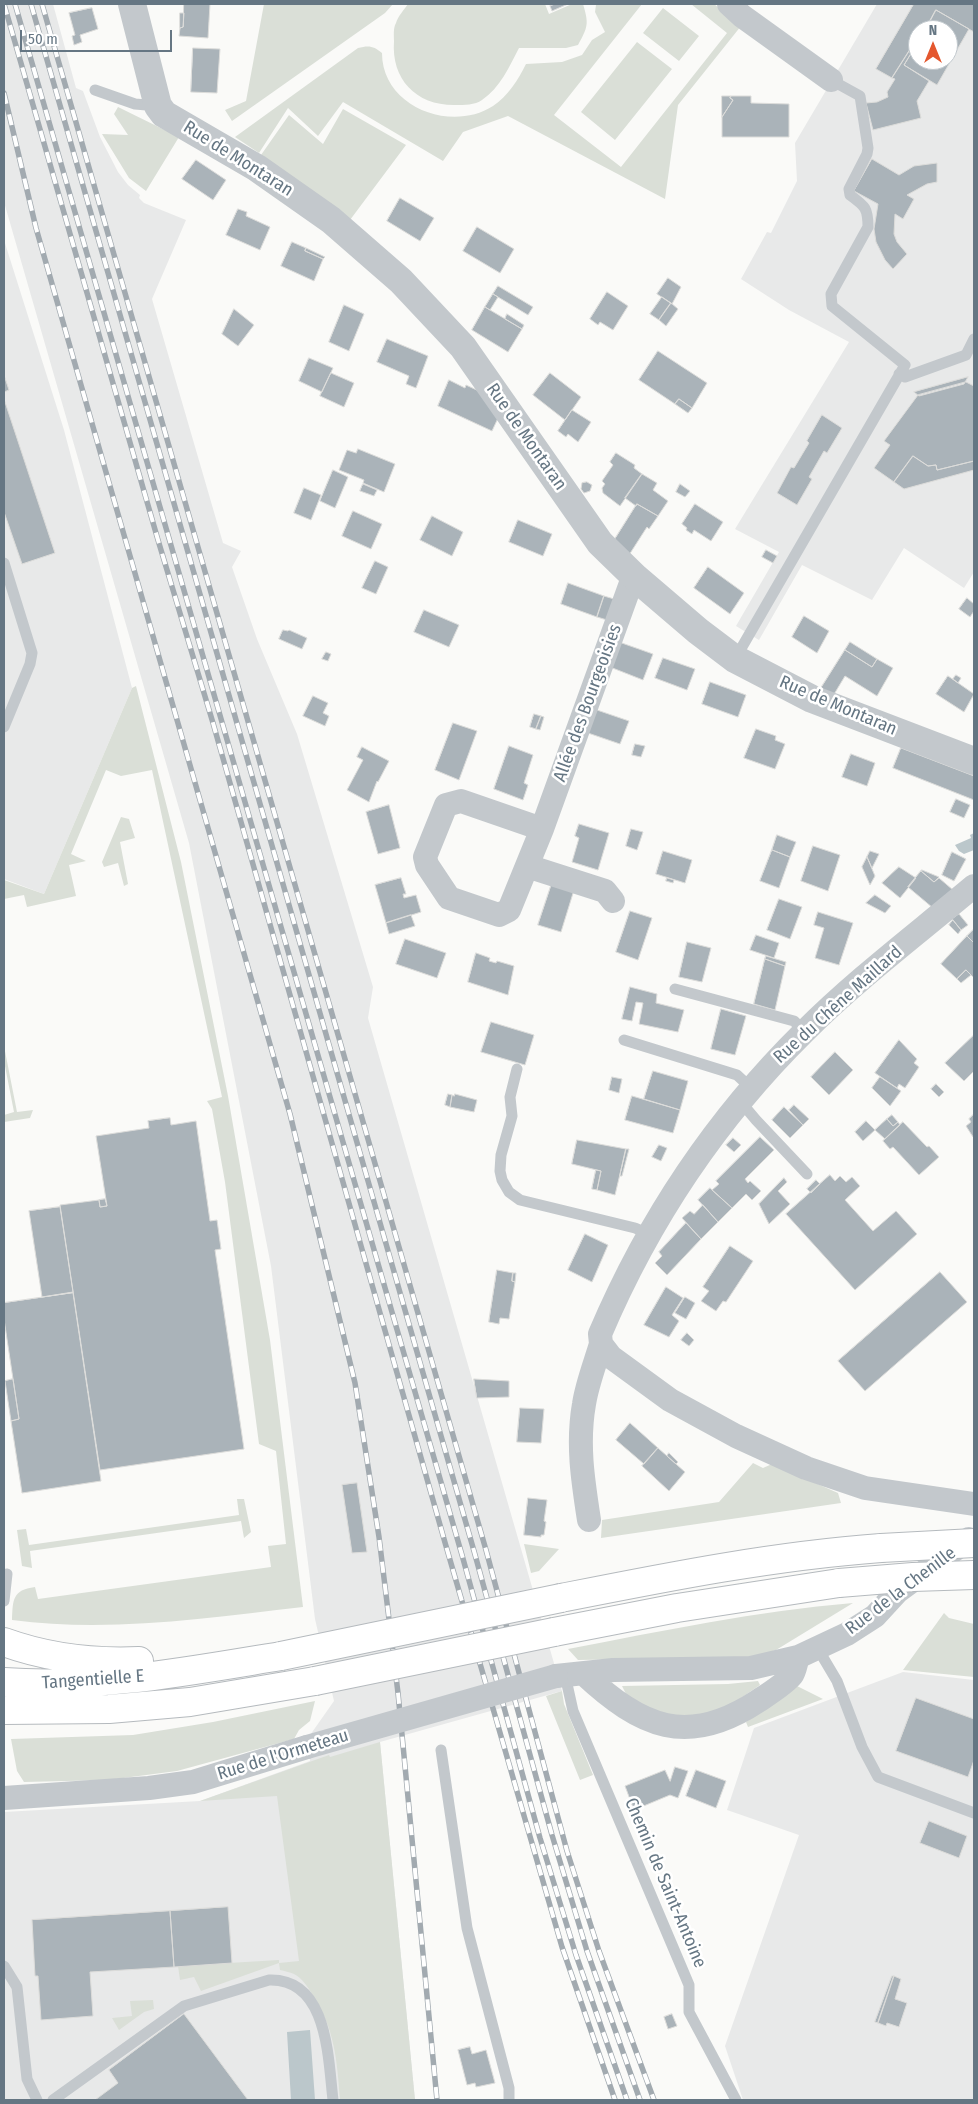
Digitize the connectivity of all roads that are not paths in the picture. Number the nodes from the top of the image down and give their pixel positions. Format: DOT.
graph roads {
  1 [pos="132,4"];
  2 [pos="729,4"];
  3 [pos="832,80"];
  4 [pos="95,90"];
  5 [pos="158,106"];
  6 [pos="974,339"];
  7 [pos="970,358"];
  8 [pos="899,374"];
  9 [pos="4,563"];
  10 [pos="636,578"];
  11 [pos="735,659"];
  12 [pos="4,727"];
  13 [pos="974,760"];
  14 [pos="542,829"];
  15 [pos="527,866"];
  16 [pos="974,886"];
  17 [pos="614,901"];
  18 [pos="675,989"];
  19 [pos="804,1031"];
  20 [pos="624,1040"];
  21 [pos="517,1070"];
  22 [pos="746,1095"];
  23 [pos="807,1174"];
  24 [pos="649,1234"];
  25 [pos="601,1344"];
  26 [pos="974,1504"];
  27 [pos="589,1520"];
  28 [pos="974,1535"];
  29 [pos="974,1543"];
  30 [pos="7,1574"];
  31 [pos="974,1575"];
  32 [pos="4,1601"];
  33 [pos="4,1642"];
  34 [pos="808,1653"];
  35 [pos="182,1673"];
  36 [pos="569,1675"];
  37 [pos="4,1682"];
  38 [pos="4,1710"];
  39 [pos="36,1711"];
  40 [pos="4,1717"];
  41 [pos="441,1750"];
  42 [pos="4,1794"];
  43 [pos="4,1798"];
  44 [pos="974,1813"];
  45 [pos="4,1966"];
  46 [pos="37,2100"];
  47 [pos="53,2100"];
  48 [pos="333,2100"];
  49 [pos="509,2100"];
  50 [pos="736,2100"];
  1 -- 5 [label="street"];
  2 -- 3 [label="street"];
  3 -- 8 [label="lane"];
  4 -- 5 [label="lane"];
  5 -- 10 [label="street, Rue de Montaran"];
  6 -- 7 [label="lane"];
  7 -- 8 [label="lane"];
  8 -- 11 [label="lane"];
  9 -- 12 [label="lane"];
  10 -- 11 [label="street, Rue de Montaran"];
  10 -- 14 [label="street, Allée des Bourgeoisies"];
  11 -- 13 [label="street, Rue de Montaran"];
  14 -- 15 [label="street, Allée des Bourgeoisies"];
  14 -- 15 [label="street, Allée des Bourgeoisies"];
  15 -- 17 [label="street"];
  16 -- 19 [label="street, Rue du Chêne Maillard"];
  18 -- 19 [label="lane"];
  19 -- 22 [label="street, Rue du Chêne Maillard"];
  20 -- 22 [label="lane"];
  21 -- 24 [label="lane"];
  22 -- 23 [label="lane"];
  22 -- 24 [label="street, Rue du Chêne Maillard"];
  24 -- 25 [label="street, Rue du Chêne Maillard"];
  25 -- 26 [label="street"];
  25 -- 27 [label="street, Rue du Chêne Maillard"];
  28 -- 34 [label="street, Rue de la Chenille"];
  29 -- 35 [label="main road, Tangentielle E, bridge"];
  30 -- 32 [label="lane"];
  31 -- 39 [label="main road, bridge"];
  33 -- 35 [label="main road"];
  34 -- 36 [label="street, Rue de la Chenille"];
  34 -- 36 [label="street"];
  34 -- 44 [label="lane"];
  35 -- 37 [label="main road, Tangentielle E"];
  36 -- 43 [label="street, Rue de l'Ormeteau, bridge"];
  36 -- 50 [label="lane, Chemin de Saint-Antoine"];
  38 -- 39 [label="main road"];
  39 -- 40 [label="main road"];
  41 -- 49 [label="lane"];
  42 -- 43 [label="lane"];
  45 -- 46 [label="lane"];
  47 -- 48 [label="lane"];
}
